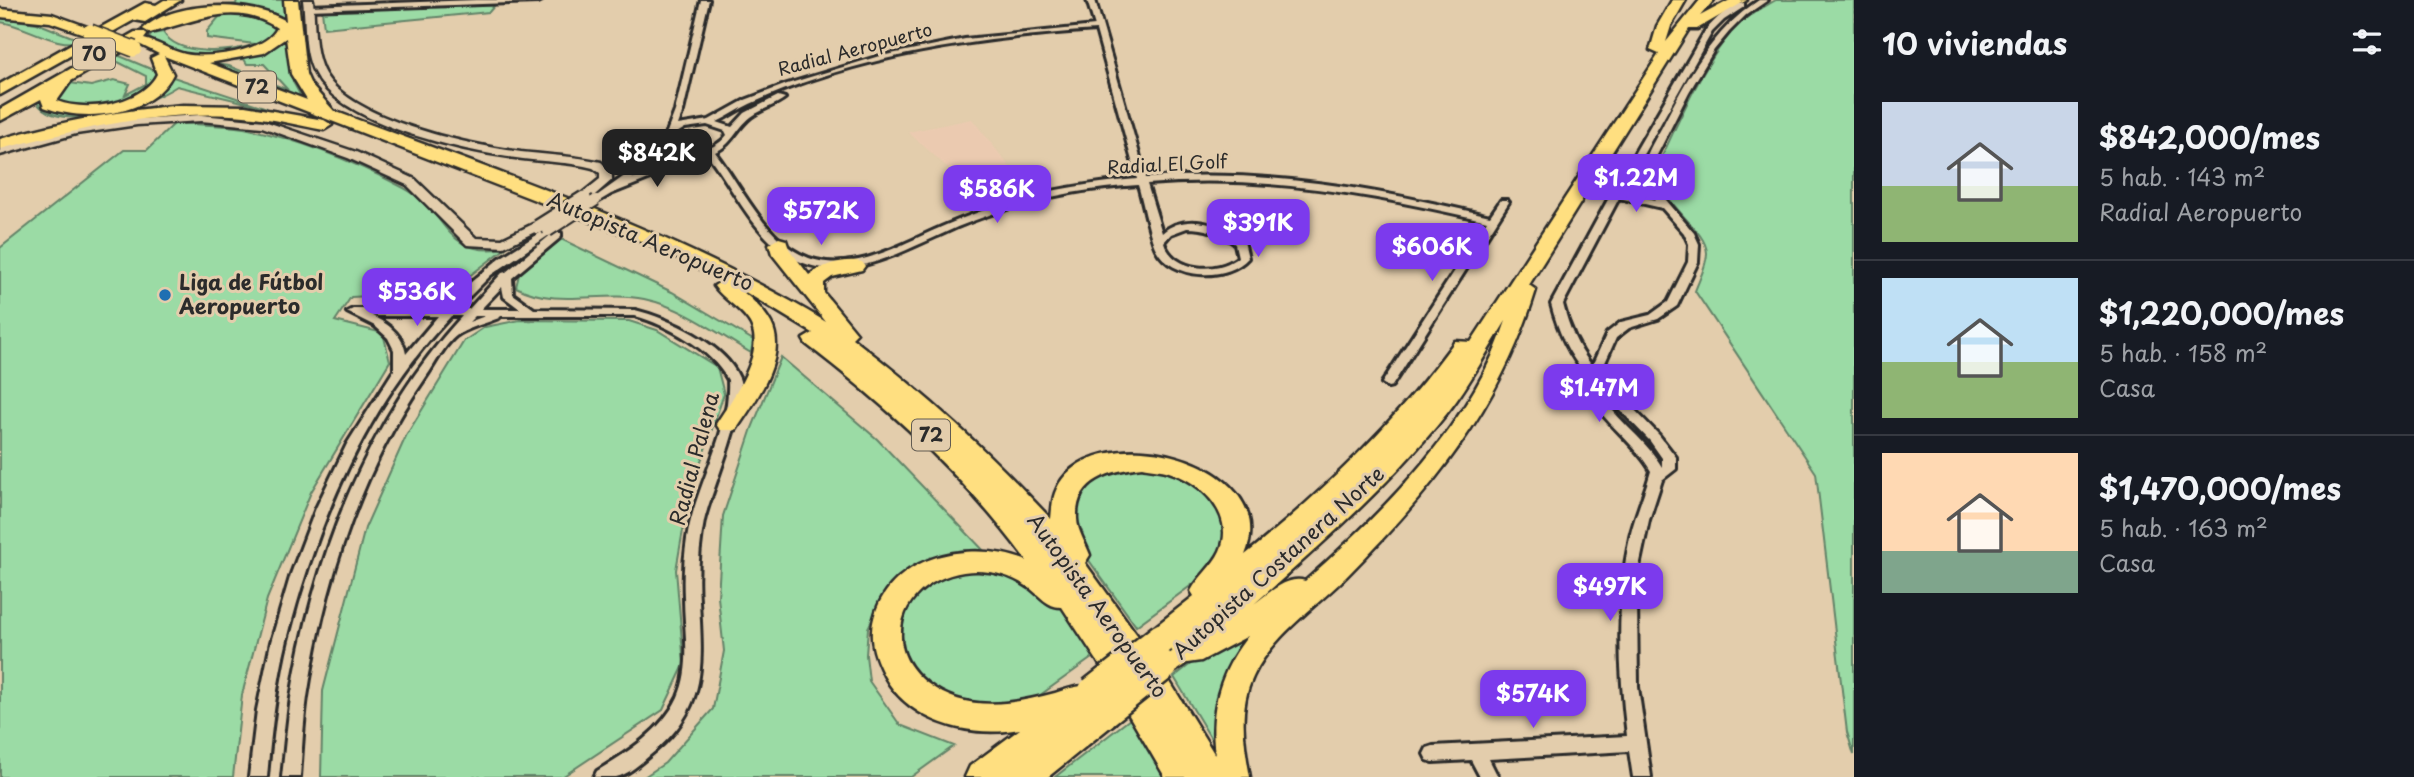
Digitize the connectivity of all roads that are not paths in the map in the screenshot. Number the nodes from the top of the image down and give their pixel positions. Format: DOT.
graph roads {
  1 [pos="161,0"];
  2 [pos="174,0"];
  3 [pos="187,0"];
  4 [pos="200,0"];
  5 [pos="291,0"];
  6 [pos="398,0"];
  7 [pos="538,0"];
  8 [pos="705,0"];
  9 [pos="1091,0"];
  10 [pos="1679,0"];
  11 [pos="1694,0"];
  12 [pos="1707,0"];
  13 [pos="1740,0"];
  14 [pos="1749,0"];
  15 [pos="1764,0"];
  16 [pos="493,1"];
  17 [pos="506,1"];
  18 [pos="40,3"];
  19 [pos="309,4"];
  20 [pos="0,13"];
  21 [pos="1713,26"];
  22 [pos="1725,29"];
  23 [pos="96,30"];
  24 [pos="1099,31"];
  25 [pos="143,40"];
  26 [pos="1667,43"];
  27 [pos="163,55"];
  28 [pos="74,73"];
  29 [pos="0,88"];
  30 [pos="0,99"];
  31 [pos="0,107"];
  32 [pos="679,111"];
  33 [pos="0,116"];
  34 [pos="699,122"];
  35 [pos="711,122"];
  36 [pos="340,125"];
  37 [pos="671,131"];
  38 [pos="731,133"];
  39 [pos="667,142"];
  40 [pos="0,144"];
  41 [pos="0,150"];
  42 [pos="709,151"];
  43 [pos="694,153"];
  44 [pos="648,176"];
  45 [pos="1143,180"];
  46 [pos="607,192"];
  47 [pos="1616,194"];
  48 [pos="619,196"];
  49 [pos="590,199"];
  50 [pos="1504,202"];
  51 [pos="1665,206"];
  52 [pos="1492,219"];
  53 [pos="548,231"];
  54 [pos="1160,241"];
  55 [pos="779,244"];
  56 [pos="855,266"];
  57 [pos="1530,270"];
  58 [pos="506,275"];
  59 [pos="479,280"];
  60 [pos="724,286"];
  61 [pos="814,294"];
  62 [pos="387,312"];
  63 [pos="446,312"];
  64 [pos="471,312"];
  65 [pos="508,312"];
  66 [pos="533,312"];
  67 [pos="447,336"];
  68 [pos="874,363"];
  69 [pos="400,370"];
  70 [pos="1594,373"];
  71 [pos="1388,383"];
  72 [pos="728,425"];
  73 [pos="1398,503"];
  74 [pos="1099,620"];
  75 [pos="1164,646"];
  76 [pos="1094,701"];
  77 [pos="1636,743"];
  78 [pos="1476,752"];
  79 [pos="1433,754"];
  80 [pos="258,777"];
  81 [pos="291,777"];
  82 [pos="603,777"];
  83 [pos="981,777"];
  84 [pos="1023,777"];
  85 [pos="1182,777"];
  86 [pos="1210,777"];
  87 [pos="1234,777"];
  88 [pos="1489,777"];
  89 [pos="1642,777"];
  1 -- 29 [label="highway"];
  2 -- 30 [label="highway, 70"];
  3 -- 31 [label="highway, 70"];
  4 -- 25 [label="highway"];
  5 -- 36 [label="highway"];
  6 -- 19 [label="street"];
  7 -- 17 [label="street"];
  8 -- 32 [label="street"];
  9 -- 24 [label="street"];
  10 -- 26 [label="highway"];
  11 -- 26 [label="highway, Autopista Costanera Norte"];
  12 -- 26 [label="highway, Autopista Costanera Norte"];
  13 -- 26 [label="highway"];
  14 -- 21 [label="street"];
  15 -- 22 [label="street"];
  16 -- 17 [label="street"];
  16 -- 19 [label="street"];
  18 -- 23 [label="highway, Autopista Aeropuerto / 72"];
  19 -- 49 [label="street"];
  20 -- 23 [label="highway, Autopista Aeropuerto / 72"];
  21 -- 22 [label="street"];
  21 -- 47 [label="street"];
  22 -- 51 [label="street"];
  23 -- 25 [label="highway, Autopista Aeropuerto / 72, bridge"];
  24 -- 35 [label="street, Radial Aeropuerto"];
  24 -- 38 [label="street, Radial Aeropuerto"];
  24 -- 45 [label="street"];
  25 -- 27 [label="highway, Autopista Aeropuerto / 72"];
  25 -- 27 [label="highway"];
  25 -- 28 [label="highway"];
  26 -- 57 [label="highway, Autopista Costanera Norte"];
  26 -- 75 [label="highway, Autopista Costanera Norte"];
  27 -- 28 [label="highway"];
  27 -- 36 [label="highway, Autopista Aeropuerto / 72"];
  28 -- 33 [label="highway"];
  32 -- 34 [label="street"];
  32 -- 37 [label="street"];
  34 -- 35 [label="street"];
  34 -- 37 [label="street"];
  35 -- 38 [label="street"];
  36 -- 40 [label="highway"];
  36 -- 60 [label="highway, Autopista Aeropuerto / 72"];
  36 -- 68 [label="highway, Autopista Aeropuerto / 72"];
  37 -- 39 [label="street"];
  38 -- 42 [label="street, Radial Aeropuerto"];
  39 -- 43 [label="street"];
  39 -- 46 [label="street"];
  41 -- 53 [label="street"];
  42 -- 43 [label="street"];
  42 -- 55 [label="street"];
  43 -- 44 [label="street"];
  44 -- 46 [label="street"];
  44 -- 48 [label="street"];
  45 -- 52 [label="street, Radial El Golf"];
  45 -- 54 [label="street"];
  45 -- 56 [label="street, Radial El Golf"];
  46 -- 49 [label="street"];
  47 -- 51 [label="street"];
  47 -- 70 [label="street"];
  49 -- 53 [label="street, bridge"];
  50 -- 52 [label="street"];
  51 -- 70 [label="street"];
  52 -- 71 [label="street"];
  53 -- 58 [label="street"];
  53 -- 59 [label="street"];
  54 -- 54 [label="street"];
  55 -- 56 [label="street"];
  55 -- 61 [label="highway"];
  56 -- 61 [label="highway"];
  57 -- 73 [label="highway"];
  57 -- 75 [label="highway, Autopista Costanera Norte"];
  58 -- 64 [label="street"];
  58 -- 66 [label="street"];
  59 -- 62 [label="street"];
  59 -- 63 [label="street"];
  60 -- 72 [label="highway"];
  60 -- 74 [label="highway, Autopista Aeropuerto / 72"];
  61 -- 68 [label="highway"];
  62 -- 63 [label="street, Radial Palena"];
  62 -- 69 [label="street, Radial Palena"];
  63 -- 64 [label="street, Radial Palena"];
  63 -- 69 [label="street"];
  64 -- 65 [label="street, Radial Palena"];
  64 -- 67 [label="street"];
  65 -- 66 [label="street, Radial Palena"];
  65 -- 67 [label="street"];
  66 -- 72 [label="street, Radial Palena"];
  67 -- 81 [label="street"];
  68 -- 74 [label="highway, Autopista Aeropuerto / 72"];
  69 -- 80 [label="street"];
  70 -- 77 [label="street"];
  72 -- 82 [label="street, Radial Palena"];
  73 -- 75 [label="highway"];
  73 -- 87 [label="highway"];
  74 -- 75 [label="highway"];
  74 -- 76 [label="highway"];
  74 -- 85 [label="highway, Autopista Aeropuerto / 72"];
  74 -- 86 [label="highway, Autopista Aeropuerto / 72"];
  75 -- 76 [label="highway, Autopista Costanera Norte, bridge"];
  76 -- 83 [label="highway, Autopista Costanera Norte"];
  76 -- 84 [label="highway, Autopista Costanera Norte"];
  77 -- 78 [label="street"];
  77 -- 89 [label="street"];
  78 -- 79 [label="street"];
  78 -- 88 [label="street"];
}
